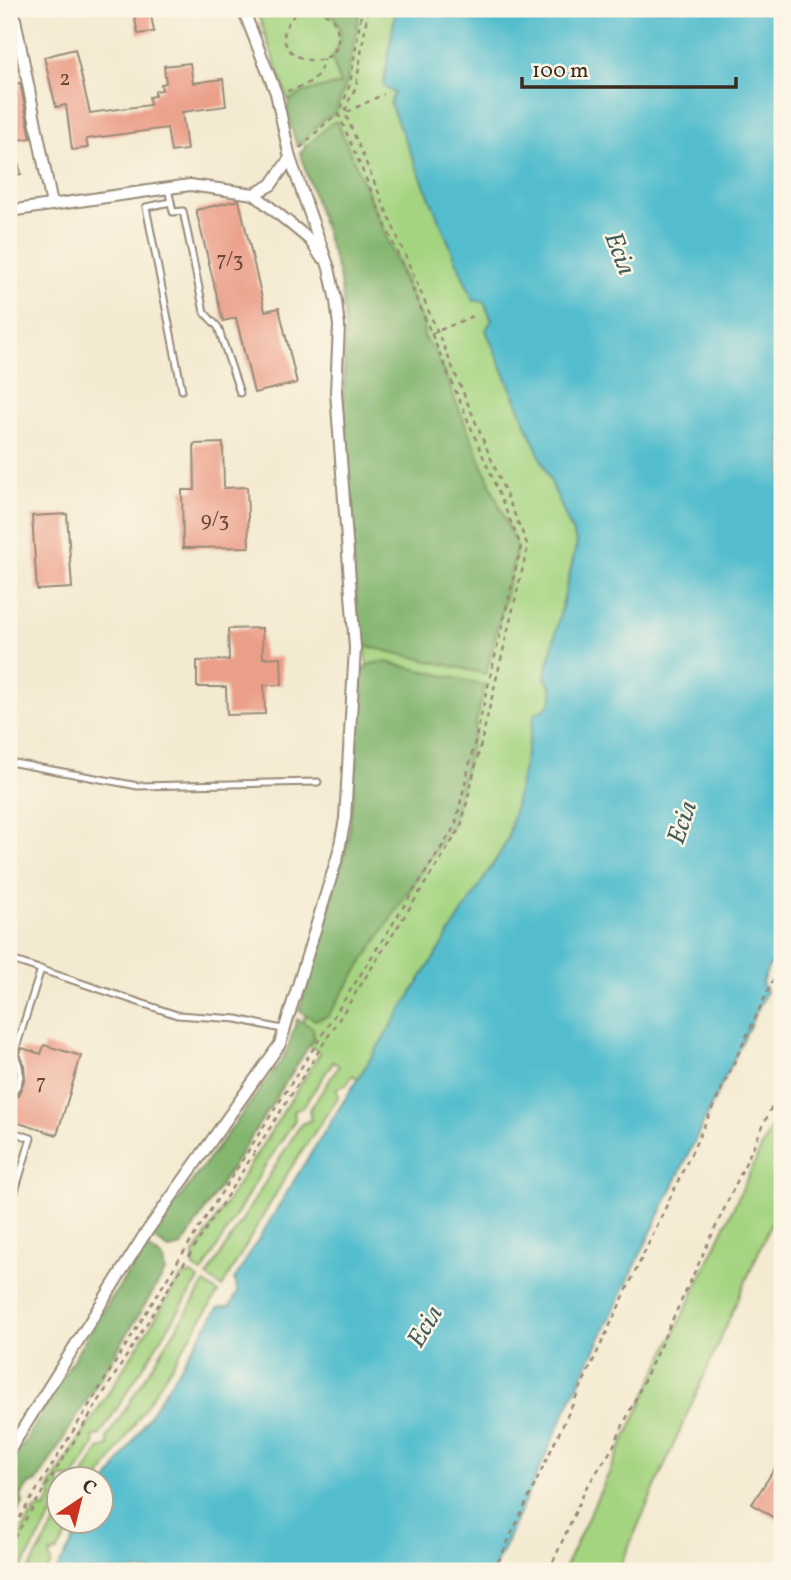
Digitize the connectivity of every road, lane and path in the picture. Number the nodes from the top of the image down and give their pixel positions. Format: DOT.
graph roads {
  1 [pos="13,9"];
  2 [pos="243,9"];
  3 [pos="267,9"];
  4 [pos="312,9"];
  5 [pos="368,9"];
  6 [pos="323,10"];
  7 [pos="256,11"];
  8 [pos="323,60"];
  9 [pos="276,93"];
  10 [pos="384,94"];
  11 [pos="345,113"];
  12 [pos="290,158"];
  13 [pos="168,188"];
  14 [pos="254,194"];
  15 [pos="171,202"];
  16 [pos="52,205"];
  17 [pos="9,211"];
  18 [pos="329,268"];
  19 [pos="477,314"];
  20 [pos="438,332"];
  21 [pos="432,334"];
  22 [pos="182,390"];
  23 [pos="240,393"];
  24 [pos="9,762"];
  25 [pos="318,782"];
  26 [pos="782,952"];
  27 [pos="9,958"];
  28 [pos="41,970"];
  29 [pos="773,980"];
  30 [pos="782,983"];
  31 [pos="286,1030"];
  32 [pos="782,1085"];
  33 [pos="9,1098"];
  34 [pos="9,1131"];
  35 [pos="9,1197"];
  36 [pos="9,1451"];
  37 [pos="9,1546"];
  38 [pos="494,1571"];
  39 [pos="549,1571"];
  1 -- 16 [label="street"];
  2 -- 9 [label="street"];
  3 -- 7 [label="path"];
  4 -- 6 [label="path"];
  4 -- 8 [label="path"];
  5 -- 11 [label="path"];
  6 -- 8 [label="path"];
  8 -- 9 [label="path"];
  9 -- 12 [label="street"];
  10 -- 11 [label="path"];
  11 -- 12 [label="path"];
  11 -- 20 [label="path"];
  12 -- 14 [label="street"];
  12 -- 18 [label="street"];
  13 -- 14 [label="street"];
  13 -- 15 [label="lane"];
  13 -- 16 [label="street"];
  14 -- 18 [label="street"];
  15 -- 22 [label="lane"];
  15 -- 23 [label="lane"];
  16 -- 17 [label="street"];
  18 -- 31 [label="street"];
  19 -- 20 [label="path"];
  20 -- 21 [label="path"];
  20 -- 37 [label="path"];
  24 -- 25 [label="lane"];
  26 -- 29 [label="path"];
  27 -- 28 [label="lane"];
  28 -- 31 [label="lane"];
  28 -- 33 [label="lane"];
  29 -- 30 [label="path"];
  29 -- 38 [label="path"];
  31 -- 36 [label="street"];
  32 -- 39 [label="path"];
  34 -- 35 [label="lane"];
}
